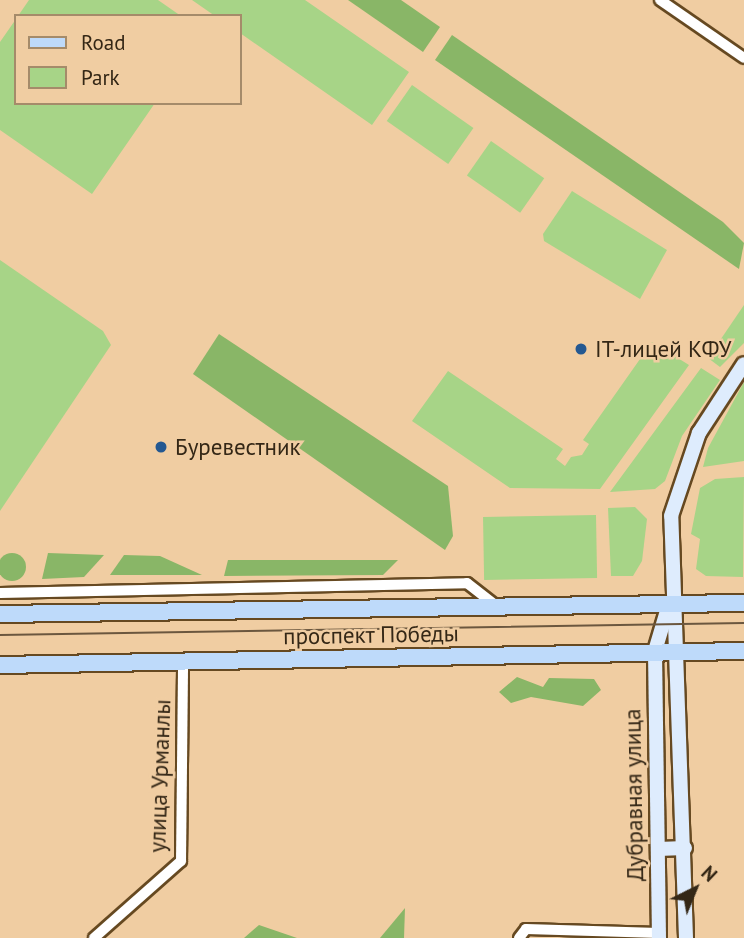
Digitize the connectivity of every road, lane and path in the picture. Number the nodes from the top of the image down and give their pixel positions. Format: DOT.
graph roads {
  1 [pos="660,0"];
  2 [pos="744,58"];
  3 [pos="744,364"];
  4 [pos="0,593"];
  5 [pos="670,603"];
  6 [pos="744,603"];
  7 [pos="496,606"];
  8 [pos="0,614"];
  9 [pos="655,651"];
  10 [pos="680,651"];
  11 [pos="744,651"];
  12 [pos="183,662"];
  13 [pos="0,665"];
  14 [pos="685,848"];
  15 [pos="658,849"];
  16 [pos="659,935"];
  17 [pos="94,938"];
  18 [pos="519,938"];
  19 [pos="686,938"];
  1 -- 2 [label="street"];
  3 -- 5 [label="street"];
  4 -- 7 [label="street"];
  5 -- 6 [label="main road, проспект Победы"];
  5 -- 7 [label="main road, проспект Победы"];
  5 -- 9 [label="street, Дубравная улица"];
  5 -- 10 [label="street"];
  7 -- 8 [label="main road, проспект Победы"];
  9 -- 10 [label="main road, проспект Победы"];
  9 -- 12 [label="main road, проспект Победы"];
  9 -- 15 [label="street, Дубравная улица"];
  10 -- 11 [label="main road, проспект Победы"];
  10 -- 14 [label="street"];
  12 -- 13 [label="main road, проспект Победы"];
  12 -- 17 [label="street, улица Урманлы"];
  14 -- 15 [label="street"];
  14 -- 19 [label="street"];
  15 -- 16 [label="street, Дубравная улица"];
  16 -- 18 [label="street"];
}
